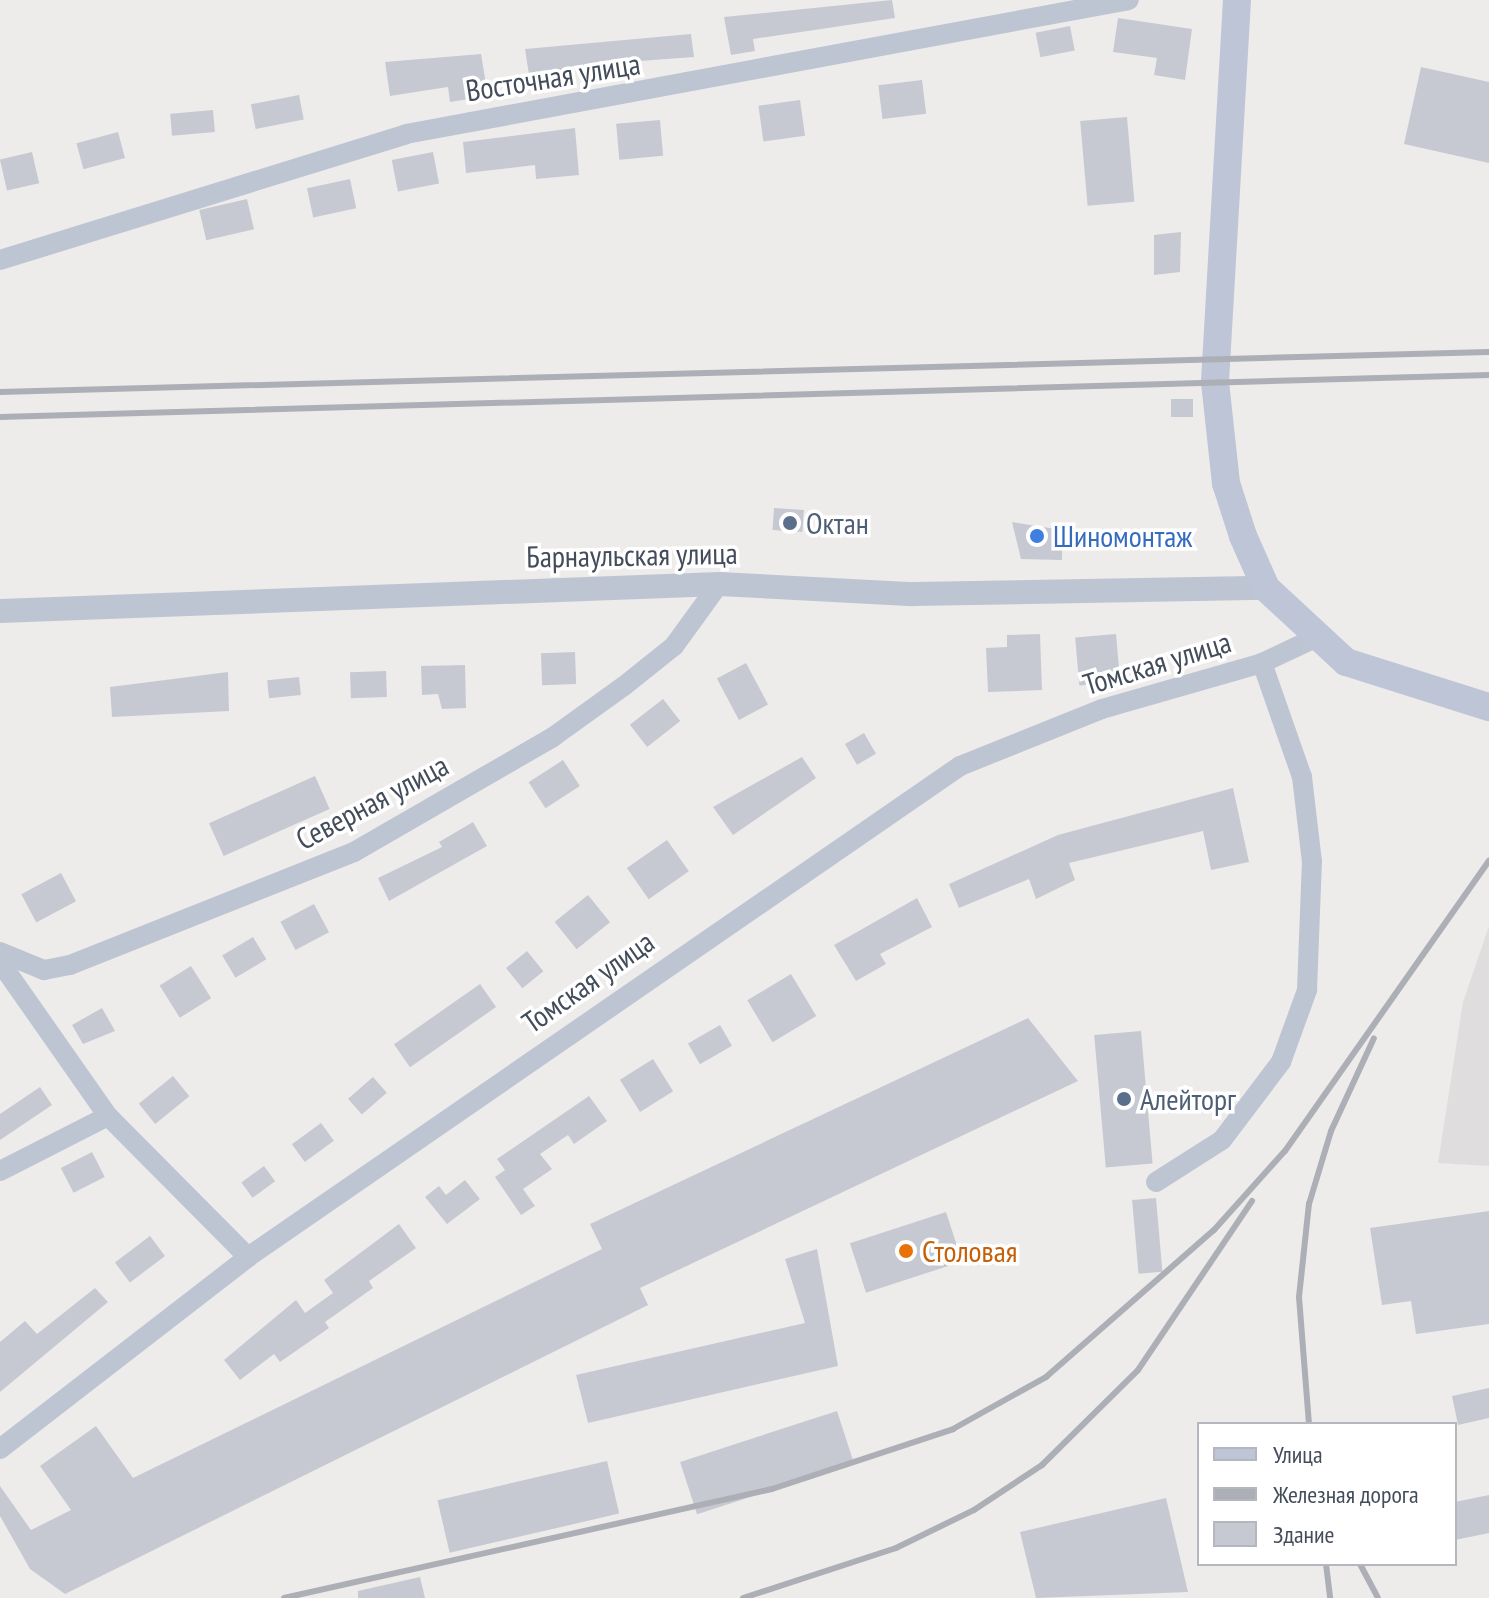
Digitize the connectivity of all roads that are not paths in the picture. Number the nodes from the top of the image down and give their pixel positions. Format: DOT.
graph roads {
  1 [pos="1129,0"];
  2 [pos="1237,0"];
  3 [pos="0,260"];
  4 [pos="719,584"];
  5 [pos="1266,588"];
  6 [pos="0,611"];
  7 [pos="1313,639"];
  8 [pos="1262,663"];
  9 [pos="1489,707"];
  10 [pos="0,952"];
  11 [pos="0,962"];
  12 [pos="108,1116"];
  13 [pos="0,1171"];
  14 [pos="1156,1182"];
  15 [pos="248,1257"];
  16 [pos="0,1449"];
  1 -- 3 [label="street, Восточная улица"];
  2 -- 5 [label="main road"];
  4 -- 5 [label="street, Барнаульская улица"];
  4 -- 6 [label="street, Барнаульская улица"];
  4 -- 10 [label="street, Северная улица"];
  5 -- 7 [label="main road"];
  7 -- 8 [label="street, Томская улица"];
  7 -- 9 [label="main road"];
  8 -- 14 [label="street"];
  8 -- 15 [label="street, Томская улица"];
  11 -- 12 [label="street"];
  12 -- 13 [label="street"];
  12 -- 15 [label="street"];
  15 -- 16 [label="street, Томская улица"];
}
